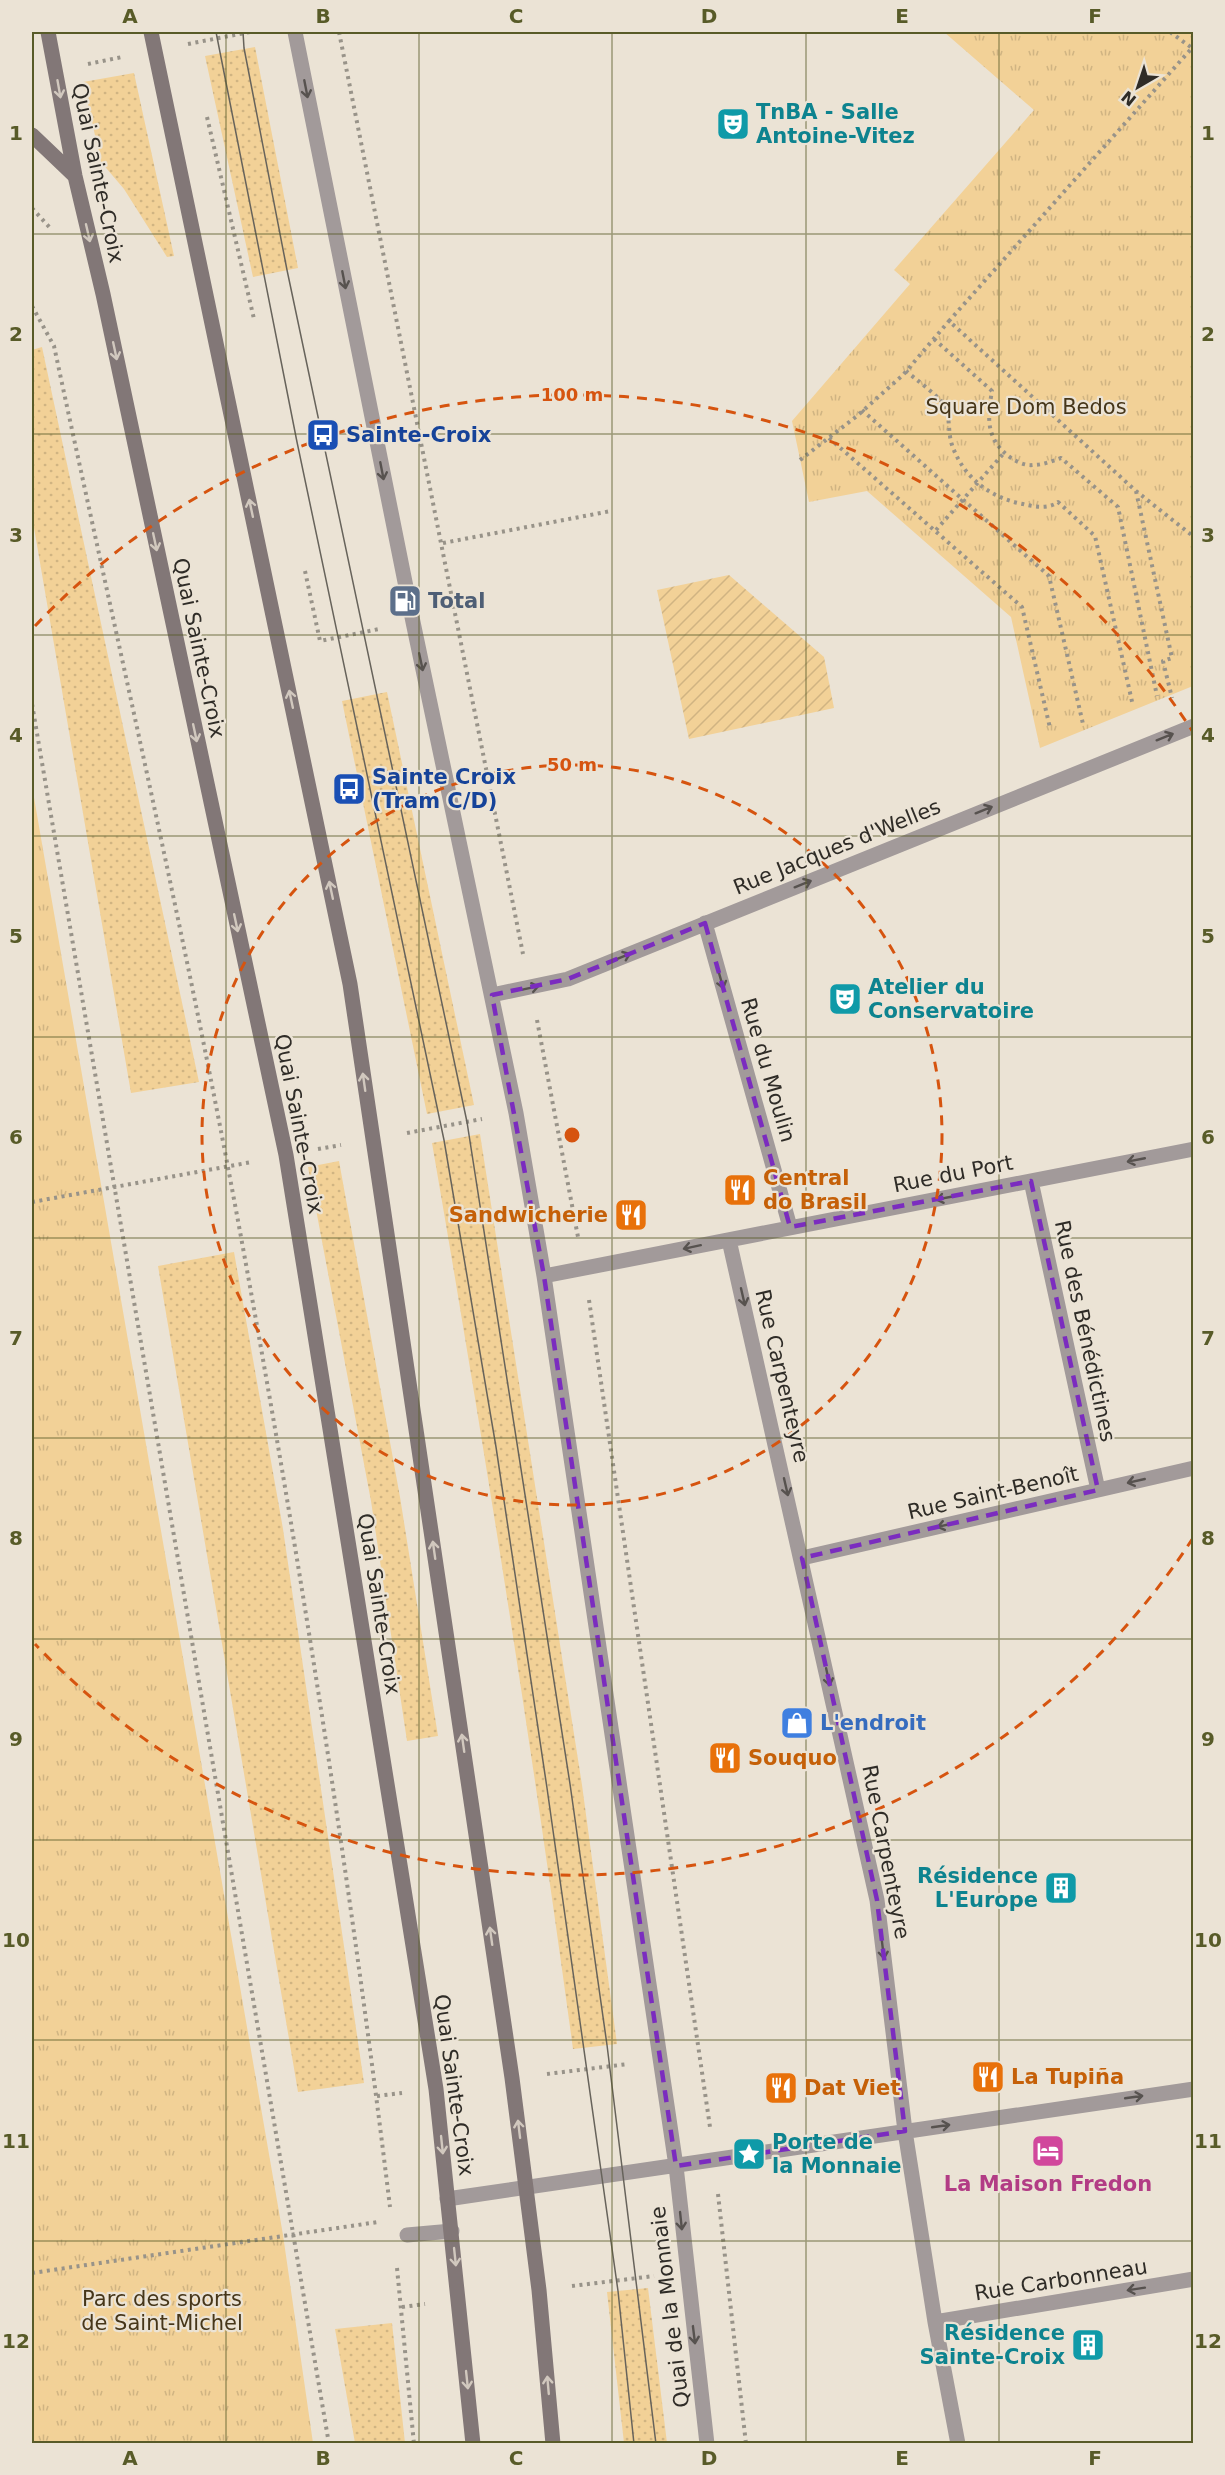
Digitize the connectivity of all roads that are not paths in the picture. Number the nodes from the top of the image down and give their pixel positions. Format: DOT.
graph roads {
  1 [pos="48,32"];
  2 [pos="151,32"];
  3 [pos="295,32"];
  4 [pos="32,135"];
  5 [pos="75,176"];
  6 [pos="1188,728"];
  7 [pos="705,923"];
  8 [pos="492,995"];
  9 [pos="1194,1149"];
  10 [pos="1031,1181"];
  11 [pos="790,1227"];
  12 [pos="729,1239"];
  13 [pos="544,1276"];
  14 [pos="1194,1468"];
  15 [pos="1098,1490"];
  16 [pos="802,1558"];
  17 [pos="1194,2089"];
  18 [pos="904,2131"];
  19 [pos="676,2166"];
  20 [pos="526,2187"];
  21 [pos="447,2199"];
  22 [pos="452,2231"];
  23 [pos="407,2235"];
  24 [pos="1194,2279"];
  25 [pos="935,2322"];
  26 [pos="473,2444"];
  27 [pos="553,2444"];
  28 [pos="707,2444"];
  29 [pos="958,2444"];
  1 -- 5 [label="main road, Quai Sainte-Croix, one-way"];
  20 -- 2 [label="main road, one-way"];
  3 -- 8 [label="street, one-way"];
  4 -- 5 [label="main road"];
  5 -- 21 [label="main road, Quai Sainte-Croix, one-way"];
  7 -- 6 [label="street, Rue Jacques d'Welles, one-way"];
  8 -- 7 [label="street, Rue Jacques d'Welles, one-way"];
  7 -- 11 [label="street, Rue du Moulin, one-way"];
  8 -- 13 [label="street"];
  9 -- 10 [label="street, Rue du Port, one-way"];
  10 -- 11 [label="street, Rue du Port, one-way"];
  10 -- 15 [label="street, Rue des Bénédictines"];
  11 -- 12 [label="street, Rue du Port"];
  12 -- 13 [label="street, Rue du Port, one-way"];
  12 -- 16 [label="street, Rue Carpenteyre, one-way"];
  13 -- 19 [label="street"];
  14 -- 15 [label="street, Rue Saint-Benoît, one-way"];
  15 -- 16 [label="street, Rue Saint-Benoît, one-way"];
  16 -- 18 [label="street, Rue Carpenteyre, one-way"];
  18 -- 17 [label="street, Quai Sainte-Croix, one-way"];
  18 -- 19 [label="street, Quai Sainte-Croix"];
  18 -- 25 [label="street, Rue Carpenteyre"];
  19 -- 20 [label="street, Quai Sainte-Croix"];
  19 -- 28 [label="street, Quai de la Monnaie, one-way"];
  20 -- 21 [label="street, Quai Sainte-Croix"];
  27 -- 20 [label="main road, one-way"];
  21 -- 22 [label="main road"];
  22 -- 23 [label="street"];
  22 -- 26 [label="main road, one-way"];
  24 -- 25 [label="street, Rue Carbonneau, one-way"];
  25 -- 29 [label="street, Rue Carpenteyre"];
}
